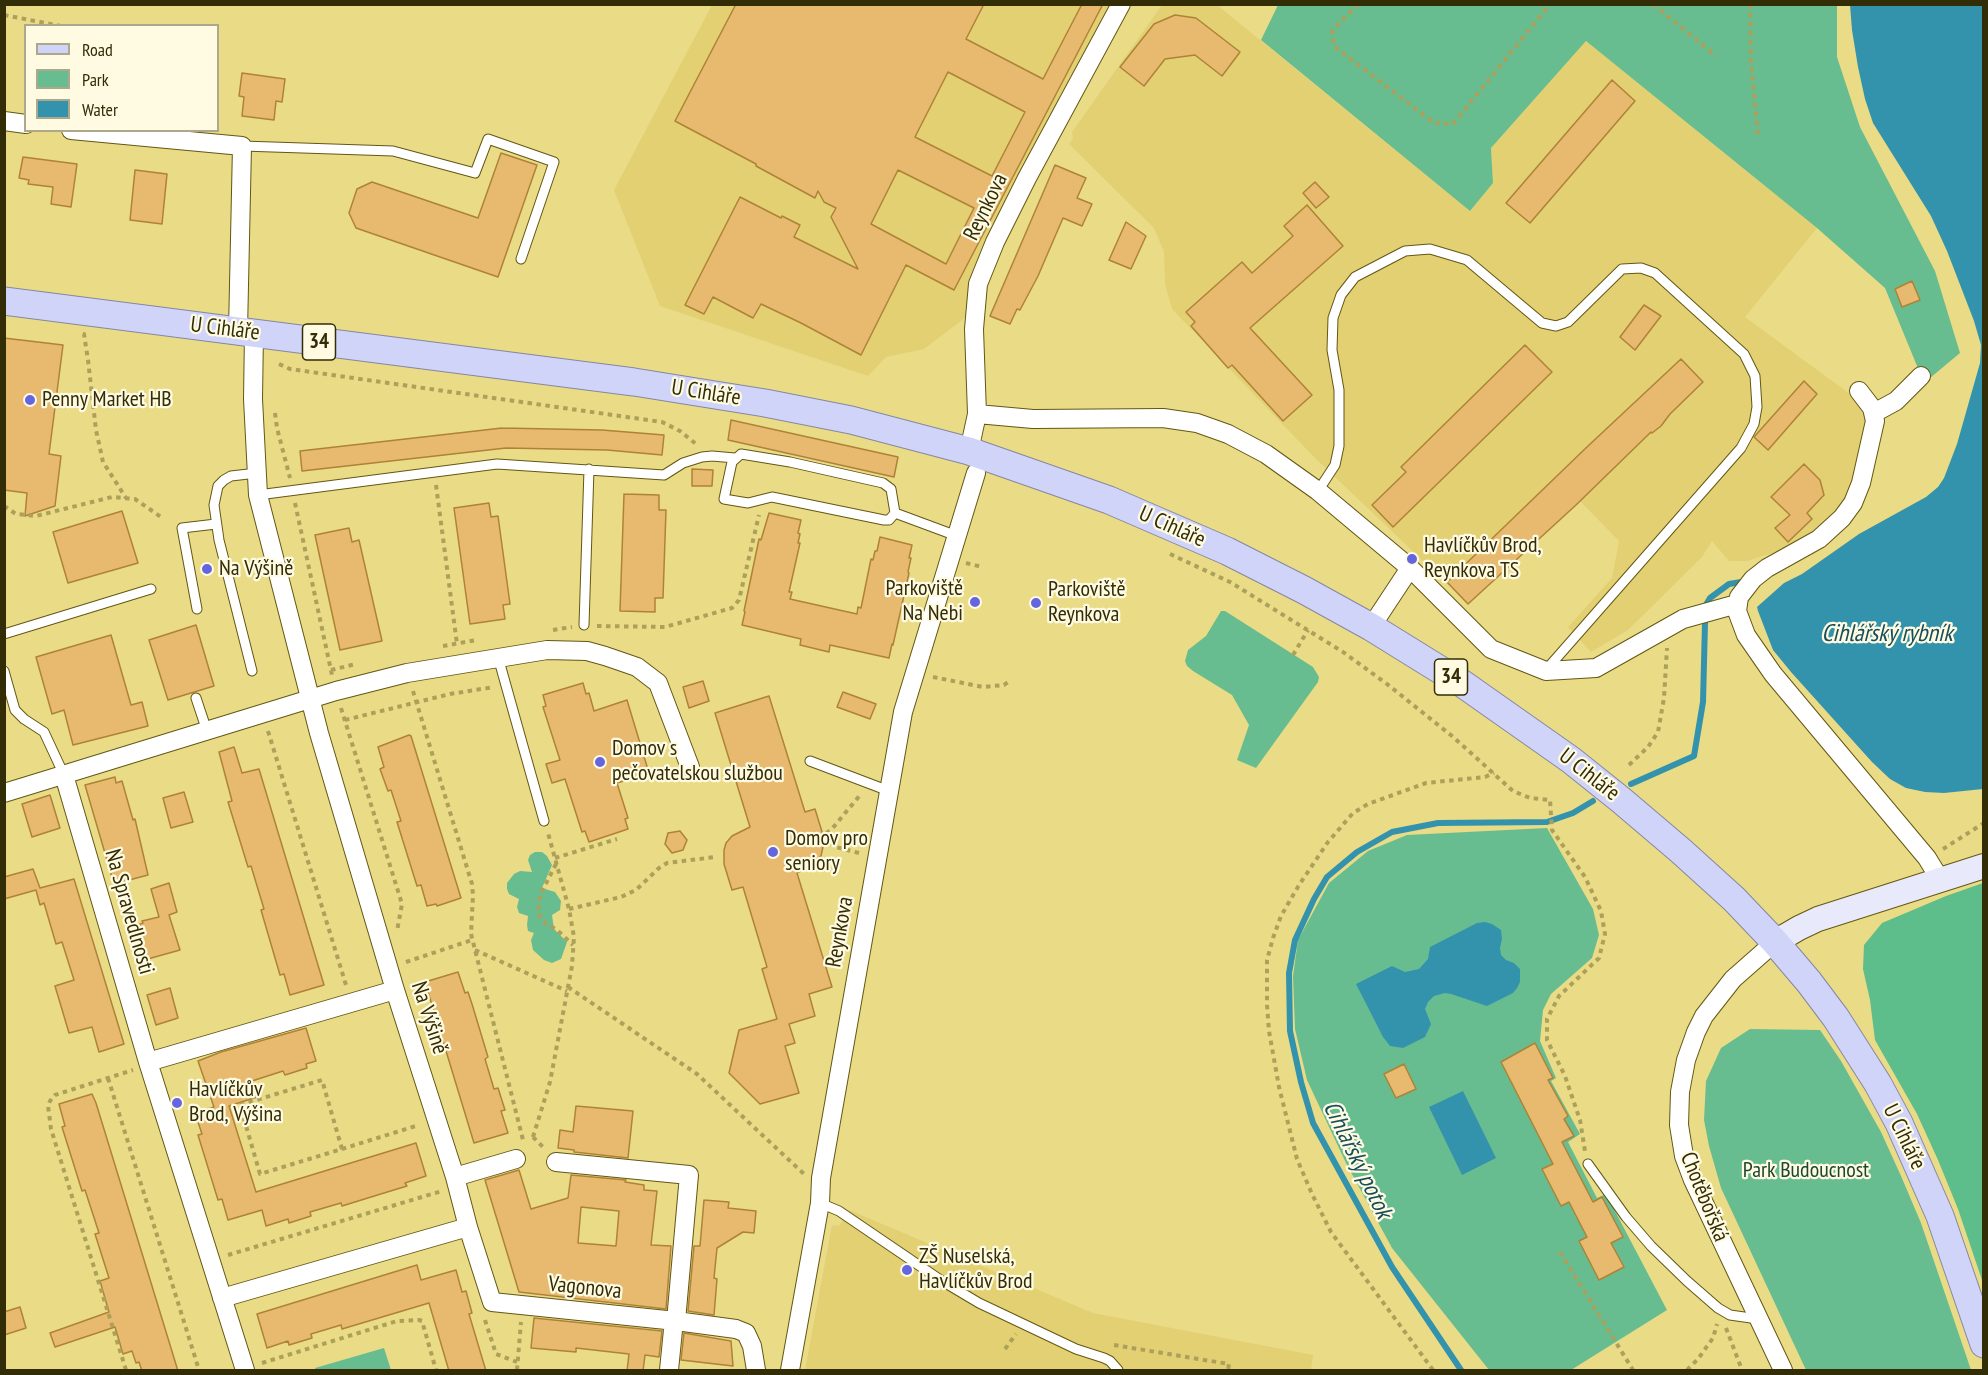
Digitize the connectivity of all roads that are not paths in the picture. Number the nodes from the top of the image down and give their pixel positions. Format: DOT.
graph roads {
  1 [pos="1121,4"];
  2 [pos="4,121"];
  3 [pos="24,124"];
  4 [pos="92,132"];
  5 [pos="242,146"];
  6 [pos="521,259"];
  7 [pos="4,301"];
  8 [pos="246,332"];
  9 [pos="1922,376"];
  10 [pos="1859,390"];
  11 [pos="1874,413"];
  12 [pos="977,414"];
  13 [pos="735,458"];
  14 [pos="973,462"];
  15 [pos="589,470"];
  16 [pos="257,473"];
  17 [pos="1318,491"];
  18 [pos="258,495"];
  19 [pos="895,513"];
  20 [pos="216,524"];
  21 [pos="957,536"];
  22 [pos="1410,568"];
  23 [pos="151,589"];
  24 [pos="1737,604"];
  25 [pos="197,609"];
  26 [pos="584,626"];
  27 [pos="1371,627"];
  28 [pos="4,634"];
  29 [pos="498,657"];
  30 [pos="4,671"];
  31 [pos="252,671"];
  32 [pos="1546,671"];
  33 [pos="196,698"];
  34 [pos="310,699"];
  35 [pos="207,731"];
  36 [pos="810,761"];
  37 [pos="690,767"];
  38 [pos="64,775"];
  39 [pos="889,791"];
  40 [pos="4,793"];
  41 [pos="544,821"];
  42 [pos="1983,866"];
  43 [pos="1941,881"];
  44 [pos="1775,942"];
  45 [pos="395,990"];
  46 [pos="149,1063"];
  47 [pos="516,1150"];
  48 [pos="556,1162"];
  49 [pos="1588,1164"];
  50 [pos="456,1182"];
  51 [pos="820,1203"];
  52 [pos="468,1227"];
  53 [pos="222,1298"];
  54 [pos="488,1308"];
  55 [pos="1758,1319"];
  56 [pos="675,1321"];
  57 [pos="1983,1344"];
  58 [pos="253,1367"];
  59 [pos="669,1371"];
  60 [pos="756,1371"];
  61 [pos="790,1371"];
  62 [pos="1118,1371"];
  63 [pos="1783,1371"];
  1 -- 12 [label="street, Reynkova"];
  2 -- 3 [label="street"];
  4 -- 5 [label="street"];
  5 -- 6 [label="lane"];
  5 -- 8 [label="street, Na Výšině"];
  7 -- 8 [label="main road, U Cihláře / 34"];
  8 -- 14 [label="main road, U Cihláře / 34"];
  8 -- 16 [label="street, Na Výšině"];
  9 -- 11 [label="street"];
  10 -- 11 [label="street"];
  11 -- 24 [label="street"];
  12 -- 14 [label="street, Reynkova"];
  12 -- 17 [label="street"];
  13 -- 15 [label="lane"];
  13 -- 19 [label="lane"];
  13 -- 19 [label="lane"];
  14 -- 21 [label="street, Reynkova"];
  14 -- 27 [label="main road, U Cihláře / 34"];
  15 -- 18 [label="lane"];
  15 -- 26 [label="lane"];
  16 -- 18 [label="street, Na Výšině"];
  16 -- 20 [label="lane"];
  17 -- 22 [label="street"];
  17 -- 32 [label="lane"];
  18 -- 34 [label="street, Na Výšině"];
  19 -- 21 [label="lane"];
  20 -- 25 [label="lane"];
  20 -- 31 [label="lane"];
  21 -- 39 [label="street, Reynkova"];
  22 -- 27 [label="street"];
  22 -- 32 [label="street"];
  23 -- 28 [label="lane"];
  24 -- 32 [label="street"];
  24 -- 43 [label="street"];
  27 -- 44 [label="main road, U Cihláře / 34"];
  29 -- 34 [label="street"];
  29 -- 37 [label="street"];
  29 -- 41 [label="lane"];
  30 -- 38 [label="lane"];
  33 -- 35 [label="lane"];
  34 -- 35 [label="street"];
  34 -- 45 [label="street, Na Výšině"];
  35 -- 38 [label="street"];
  36 -- 39 [label="lane"];
  38 -- 40 [label="street"];
  38 -- 46 [label="street, Na Spravedlnosti"];
  39 -- 51 [label="street, Reynkova"];
  42 -- 43 [label="main road, Chotěbořská"];
  43 -- 44 [label="main road, Chotěbořská"];
  44 -- 55 [label="street, Chotěbořská"];
  44 -- 57 [label="main road, U Cihláře / 34"];
  45 -- 46 [label="street"];
  45 -- 50 [label="street, Na Výšině"];
  46 -- 53 [label="street, Na Spravedlnosti"];
  47 -- 50 [label="street"];
  48 -- 56 [label="street"];
  49 -- 55 [label="lane"];
  50 -- 52 [label="street, Na Výšině"];
  51 -- 61 [label="street, Reynkova"];
  51 -- 62 [label="lane"];
  52 -- 53 [label="street"];
  52 -- 54 [label="street, Na Výšině"];
  53 -- 58 [label="street, Na Spravedlnosti"];
  54 -- 56 [label="street, Vagonova"];
  55 -- 63 [label="street, Chotěbořská"];
  56 -- 59 [label="street"];
  56 -- 60 [label="street, Vagonova"];
}
